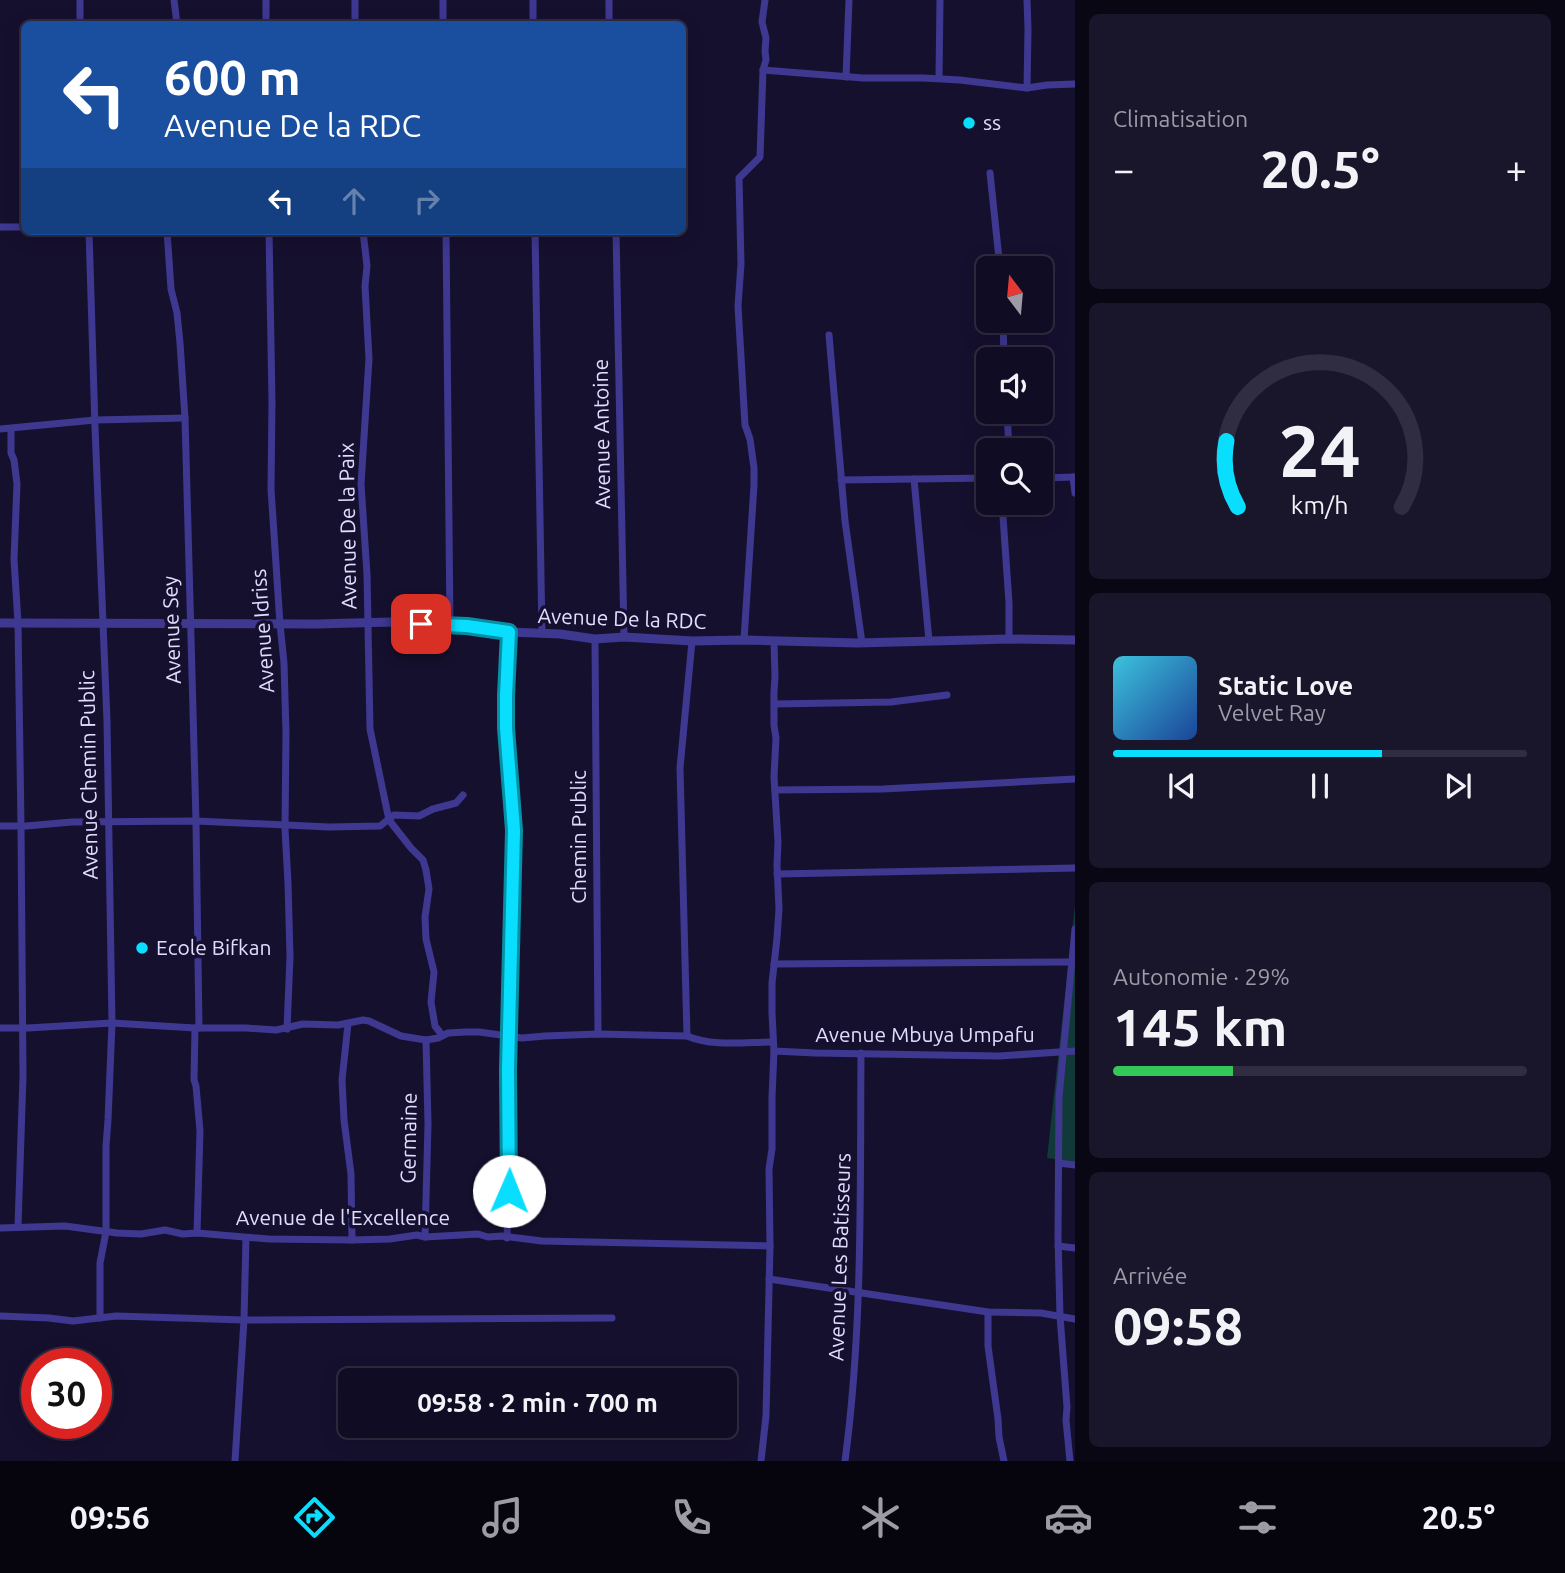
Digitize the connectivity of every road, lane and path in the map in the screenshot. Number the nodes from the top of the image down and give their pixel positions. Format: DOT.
graph roads {
  1 [pos="80,0"];
  2 [pos="174,0"];
  3 [pos="266,0"];
  4 [pos="355,0"];
  5 [pos="443,0"];
  6 [pos="533,0"];
  7 [pos="609,0"];
  8 [pos="765,0"];
  9 [pos="849,0"];
  10 [pos="940,0"];
  11 [pos="1027,0"];
  12 [pos="80,21"];
  13 [pos="177,21"];
  14 [pos="266,21"];
  15 [pos="355,21"];
  16 [pos="443,21"];
  17 [pos="533,21"];
  18 [pos="609,21"];
  19 [pos="763,69"];
  20 [pos="846,77"];
  21 [pos="939,79"];
  22 [pos="1075,84"];
  23 [pos="1027,88"];
  24 [pos="990,173"];
  25 [pos="0,227"];
  26 [pos="21,227"];
  27 [pos="89,235"];
  28 [pos="167,235"];
  29 [pos="269,235"];
  30 [pos="363,235"];
  31 [pos="446,235"];
  32 [pos="535,235"];
  33 [pos="616,235"];
  34 [pos="998,256"];
  35 [pos="829,335"];
  36 [pos="184,418"];
  37 [pos="95,420"];
  38 [pos="0,429"];
  39 [pos="11,429"];
  40 [pos="1074,477"];
  41 [pos="976,478"];
  42 [pos="1053,478"];
  43 [pos="914,479"];
  44 [pos="841,480"];
  45 [pos="1075,493"];
  46 [pos="1003,515"];
  47 [pos="18,623"];
  48 [pos="103,623"];
  49 [pos="189,623"];
  50 [pos="368,623"];
  51 [pos="0,624"];
  52 [pos="280,624"];
  53 [pos="450,626"];
  54 [pos="509,632"];
  55 [pos="542,634"];
  56 [pos="624,637"];
  57 [pos="595,639"];
  58 [pos="1009,639"];
  59 [pos="744,640"];
  60 [pos="1075,640"];
  61 [pos="692,641"];
  62 [pos="774,641"];
  63 [pos="929,641"];
  64 [pos="862,643"];
  65 [pos="947,695"];
  66 [pos="774,704"];
  67 [pos="1075,779"];
  68 [pos="775,790"];
  69 [pos="464,795"];
  70 [pos="389,820"];
  71 [pos="196,821"];
  72 [pos="108,822"];
  73 [pos="285,824"];
  74 [pos="0,826"];
  75 [pos="21,826"];
  76 [pos="1075,868"];
  77 [pos="777,874"];
  78 [pos="1075,929"];
  79 [pos="1071,962"];
  80 [pos="774,964"];
  81 [pos="112,1023"];
  82 [pos="348,1024"];
  83 [pos="0,1028"];
  84 [pos="23,1028"];
  85 [pos="197,1028"];
  86 [pos="287,1029"];
  87 [pos="598,1034"];
  88 [pos="442,1035"];
  89 [pos="510,1036"];
  90 [pos="687,1036"];
  91 [pos="426,1040"];
  92 [pos="773,1042"];
  93 [pos="774,1051"];
  94 [pos="1064,1051"];
  95 [pos="1075,1051"];
  96 [pos="861,1054"];
  97 [pos="1059,1163"];
  98 [pos="1075,1165"];
  99 [pos="18,1226"];
  100 [pos="0,1228"];
  101 [pos="106,1232"];
  102 [pos="197,1233"];
  103 [pos="425,1237"];
  104 [pos="246,1238"];
  105 [pos="508,1238"];
  106 [pos="352,1240"];
  107 [pos="770,1246"];
  108 [pos="1058,1247"];
  109 [pos="1075,1248"];
  110 [pos="769,1279"];
  111 [pos="859,1293"];
  112 [pos="988,1312"];
  113 [pos="0,1316"];
  114 [pos="1060,1317"];
  115 [pos="100,1318"];
  116 [pos="612,1318"];
  117 [pos="1075,1319"];
  118 [pos="244,1320"];
  119 [pos="235,1461"];
  120 [pos="761,1461"];
  121 [pos="845,1461"];
  122 [pos="1004,1461"];
  123 [pos="1070,1461"];
  1 -- 12 [label="street"];
  2 -- 13 [label="street"];
  3 -- 14 [label="street"];
  4 -- 15 [label="street"];
  5 -- 16 [label="street"];
  6 -- 17 [label="street"];
  7 -- 18 [label="street"];
  8 -- 19 [label="street"];
  9 -- 20 [label="street"];
  10 -- 21 [label="street"];
  11 -- 23 [label="street"];
  19 -- 20 [label="street"];
  19 -- 59 [label="street"];
  20 -- 21 [label="street"];
  21 -- 23 [label="street"];
  22 -- 23 [label="street"];
  24 -- 34 [label="street"];
  25 -- 26 [label="street"];
  27 -- 37 [label="street, Avenue Chemin Public"];
  28 -- 36 [label="street, Avenue Sey"];
  29 -- 52 [label="street, Avenue Idriss"];
  30 -- 50 [label="street, Avenue De la Paix"];
  31 -- 53 [label="street"];
  32 -- 55 [label="street"];
  33 -- 56 [label="street, Avenue Antoine"];
  35 -- 44 [label="street"];
  36 -- 37 [label="street"];
  36 -- 49 [label="street, Avenue Sey"];
  37 -- 39 [label="street"];
  37 -- 48 [label="street, Avenue Chemin Public"];
  38 -- 39 [label="street"];
  39 -- 47 [label="street"];
  40 -- 42 [label="street"];
  40 -- 45 [label="street"];
  41 -- 43 [label="street"];
  43 -- 44 [label="street"];
  43 -- 63 [label="street"];
  44 -- 64 [label="street"];
  46 -- 58 [label="street"];
  47 -- 48 [label="street, Avenue De la RDC"];
  47 -- 51 [label="street, Avenue De la RDC"];
  47 -- 75 [label="street"];
  48 -- 49 [label="street, Avenue De la RDC"];
  48 -- 72 [label="street, Avenue Chemin Public"];
  49 -- 52 [label="street, Avenue De la RDC"];
  49 -- 71 [label="street, Avenue Sey"];
  50 -- 52 [label="street, Avenue De la RDC"];
  50 -- 53 [label="street, Avenue De la RDC"];
  50 -- 70 [label="street, Avenue De la Paix"];
  52 -- 73 [label="street, Avenue Idriss"];
  53 -- 54 [label="street, Avenue De la RDC"];
  54 -- 55 [label="street, Avenue De la RDC"];
  54 -- 89 [label="street"];
  55 -- 57 [label="street, Avenue De la RDC"];
  56 -- 57 [label="street, Avenue De la RDC"];
  56 -- 61 [label="street, Avenue De la RDC"];
  57 -- 87 [label="street, Chemin Public"];
  58 -- 60 [label="street, Avenue De la RDC"];
  58 -- 63 [label="street, Avenue De la RDC"];
  59 -- 61 [label="street, Avenue De la RDC"];
  59 -- 62 [label="street, Avenue De la RDC"];
  61 -- 90 [label="street"];
  62 -- 64 [label="street, Avenue De la RDC"];
  62 -- 66 [label="street"];
  63 -- 64 [label="street, Avenue De la RDC"];
  65 -- 66 [label="street"];
  66 -- 68 [label="street"];
  67 -- 68 [label="street"];
  68 -- 77 [label="street"];
  69 -- 70 [label="street"];
  70 -- 73 [label="street"];
  70 -- 88 [label="street"];
  71 -- 72 [label="street"];
  71 -- 73 [label="street"];
  71 -- 85 [label="street, Avenue Sey"];
  72 -- 75 [label="street"];
  72 -- 81 [label="street, Avenue Chemin Public"];
  73 -- 86 [label="street, Avenue Idriss"];
  74 -- 75 [label="street"];
  75 -- 84 [label="street"];
  76 -- 77 [label="street"];
  77 -- 80 [label="street"];
  78 -- 79 [label="street"];
  79 -- 80 [label="street"];
  79 -- 94 [label="street"];
  80 -- 92 [label="street"];
  81 -- 84 [label="street"];
  81 -- 85 [label="street"];
  81 -- 101 [label="street, Avenue Chemin Public"];
  82 -- 86 [label="street"];
  82 -- 91 [label="street"];
  82 -- 106 [label="street"];
  83 -- 84 [label="street"];
  84 -- 99 [label="street"];
  85 -- 86 [label="street"];
  85 -- 102 [label="street, Avenue Sey"];
  87 -- 89 [label="street"];
  87 -- 90 [label="street"];
  88 -- 89 [label="street"];
  88 -- 91 [label="street"];
  89 -- 105 [label="street"];
  90 -- 92 [label="street"];
  91 -- 103 [label="street, Germaine"];
  92 -- 93 [label="street"];
  93 -- 96 [label="street, Avenue Mbuya Umpafu"];
  93 -- 107 [label="street"];
  94 -- 95 [label="street, Avenue Mbuya Umpafu"];
  94 -- 96 [label="street, Avenue Mbuya Umpafu"];
  94 -- 97 [label="street"];
  96 -- 111 [label="street, Avenue Les Batisseurs"];
  97 -- 98 [label="street"];
  97 -- 108 [label="street"];
  99 -- 100 [label="street, Avenue de l'Excellence"];
  99 -- 101 [label="street, Avenue de l'Excellence"];
  101 -- 102 [label="street, Avenue de l'Excellence"];
  101 -- 115 [label="street, Avenue Chemin Public"];
  102 -- 104 [label="street, Avenue de l'Excellence"];
  103 -- 105 [label="street, Avenue de l'Excellence"];
  103 -- 106 [label="street, Avenue de l'Excellence"];
  104 -- 106 [label="street, Avenue de l'Excellence"];
  104 -- 118 [label="street"];
  105 -- 107 [label="street, Avenue de l'Excellence"];
  107 -- 110 [label="street"];
  108 -- 109 [label="street"];
  108 -- 114 [label="street"];
  110 -- 111 [label="street"];
  110 -- 120 [label="street"];
  111 -- 112 [label="street"];
  111 -- 121 [label="street, Avenue Les Batisseurs"];
  112 -- 114 [label="street"];
  112 -- 122 [label="street"];
  113 -- 115 [label="street"];
  114 -- 117 [label="street"];
  114 -- 123 [label="street"];
  115 -- 118 [label="street"];
  116 -- 118 [label="street"];
  118 -- 119 [label="street"];
}
